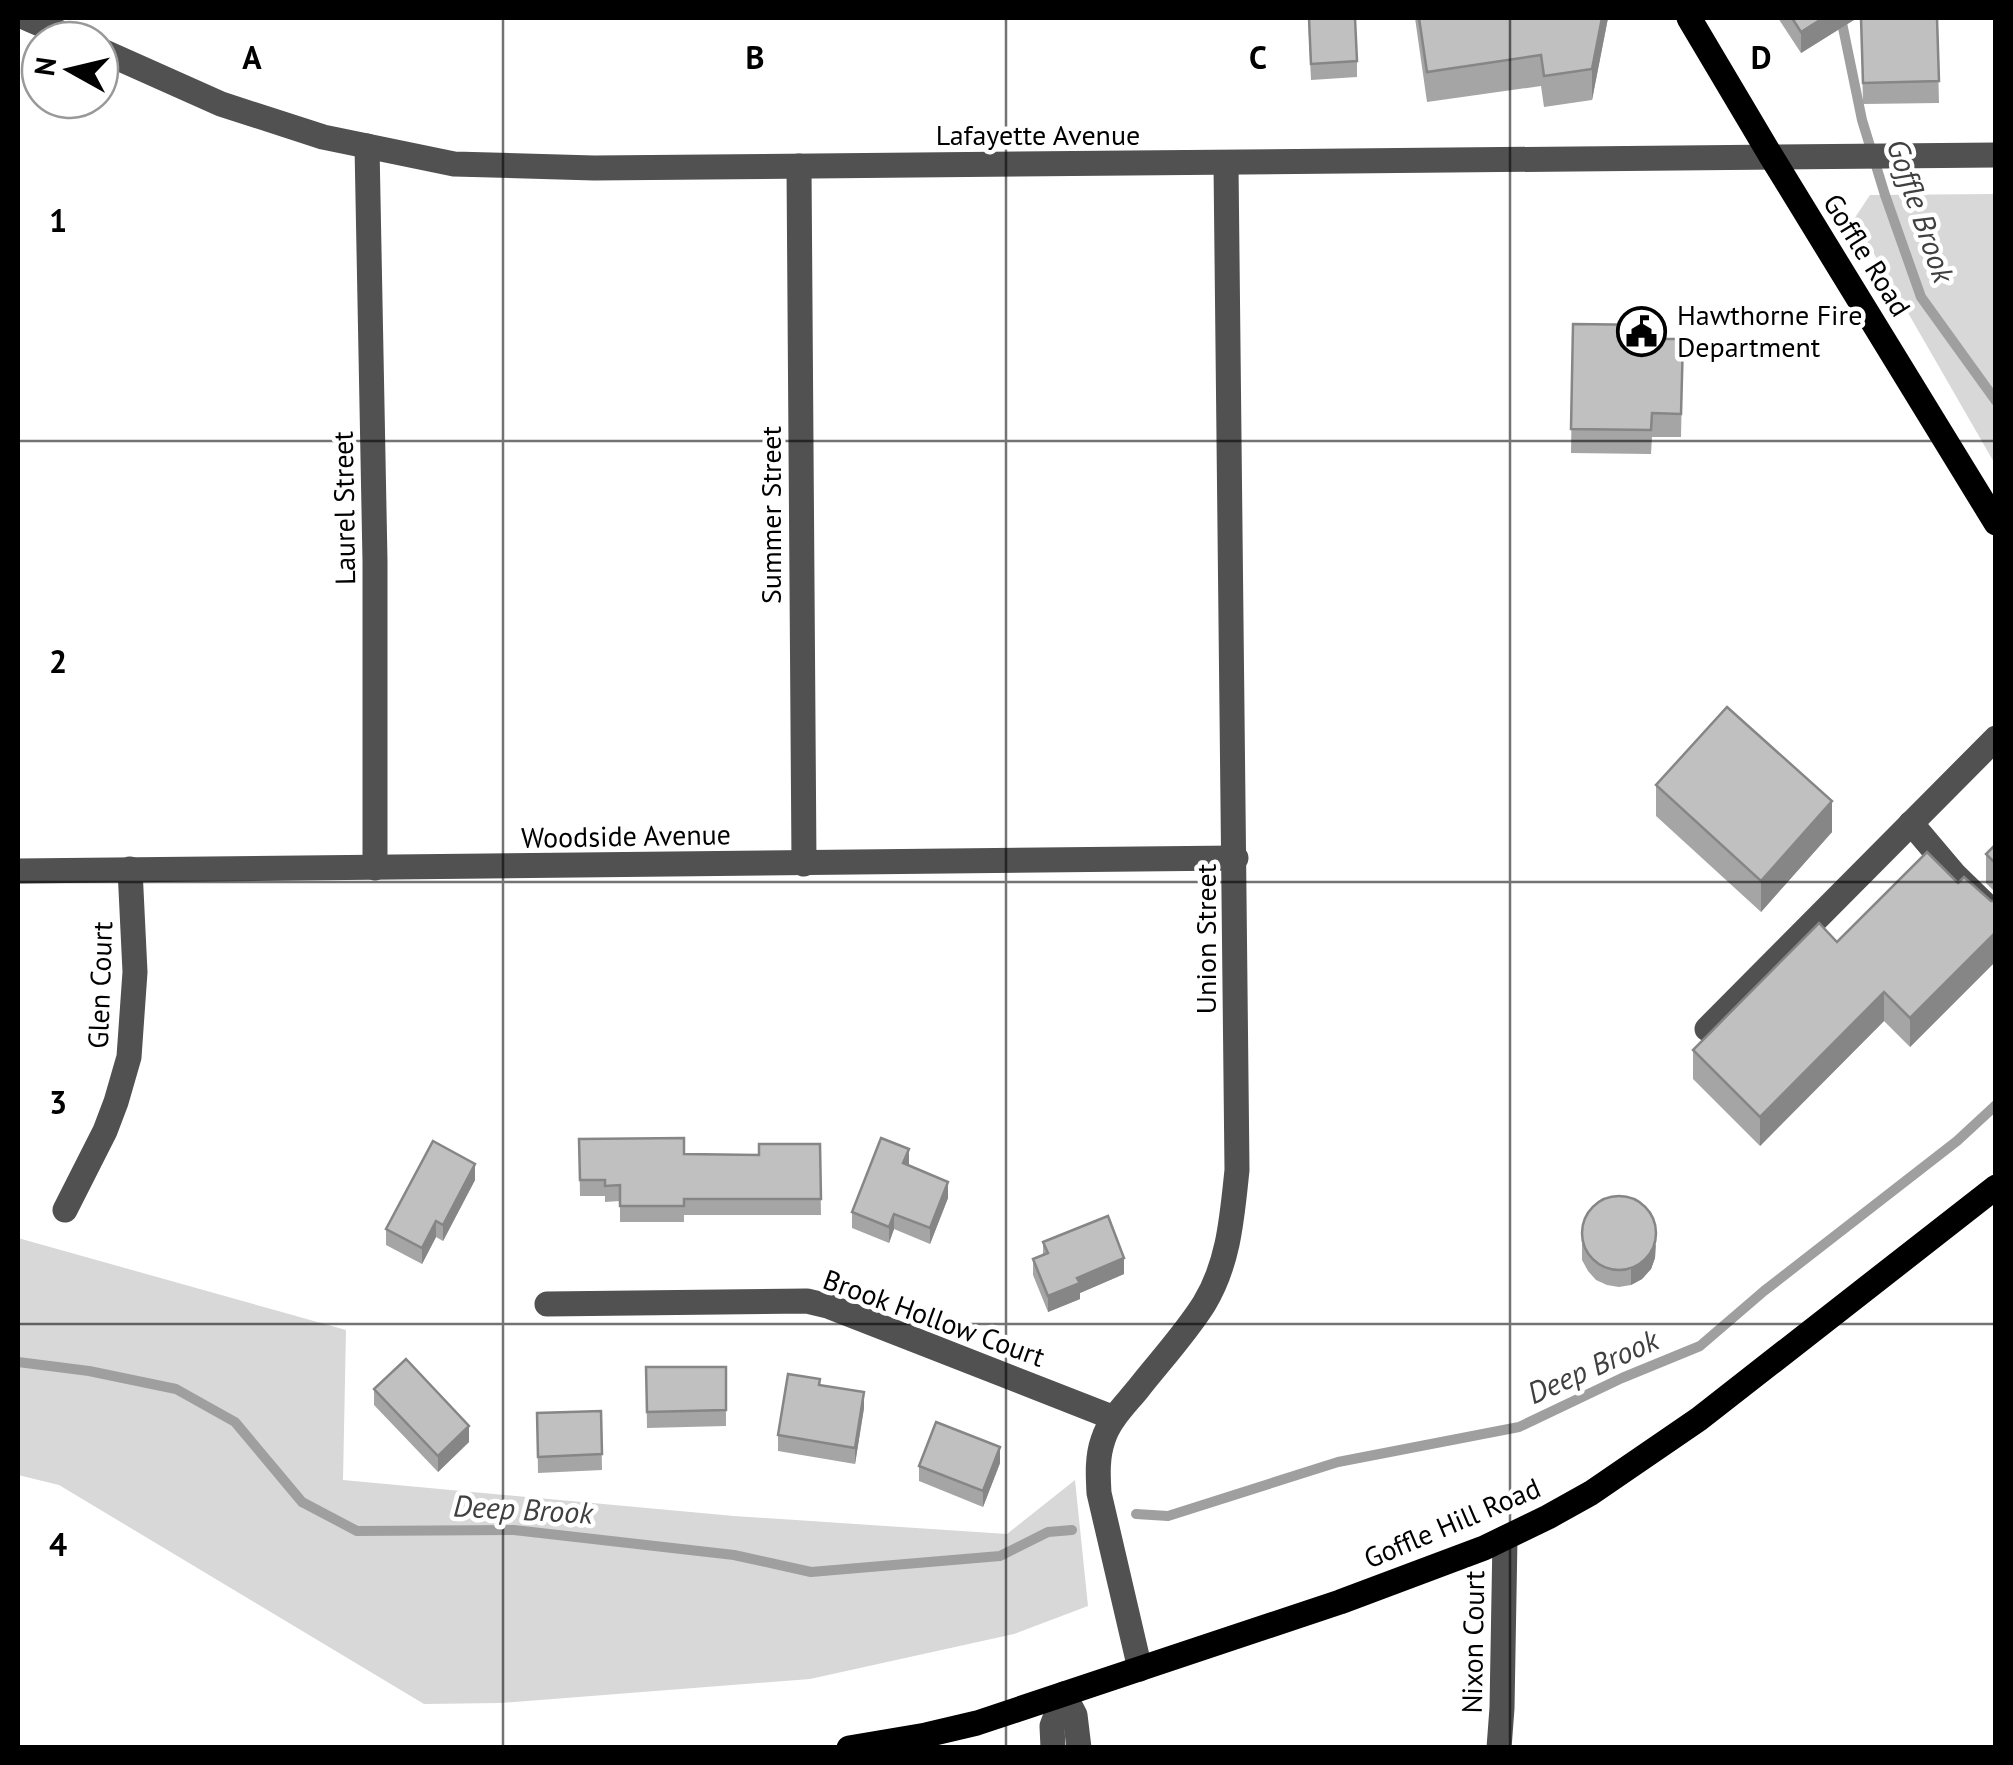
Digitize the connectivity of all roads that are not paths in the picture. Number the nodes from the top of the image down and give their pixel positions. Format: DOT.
graph roads {
  1 [pos="1689,18"];
  2 [pos="120,59"];
  3 [pos="367,146"];
  4 [pos="1996,155"];
  5 [pos="1770,156"];
  6 [pos="1226,164"];
  7 [pos="798,166"];
  8 [pos="1996,523"];
  9 [pos="1996,738"];
  10 [pos="1911,823"];
  11 [pos="1236,858"];
  12 [pos="804,864"];
  13 [pos="375,868"];
  14 [pos="130,870"];
  15 [pos="18,871"];
  16 [pos="1996,915"];
  17 [pos="1707,1029"];
  18 [pos="1996,1187"];
  19 [pos="65,1210"];
  20 [pos="547,1304"];
  21 [pos="1114,1418"];
  22 [pos="1505,1538"];
  23 [pos="1140,1669"];
  24 [pos="1064,1694"];
  25 [pos="849,1748"];
  26 [pos="1053,1748"];
  27 [pos="1079,1748"];
  28 [pos="1499,1748"];
  1 -- 5 [label="main road, Goffle Road"];
  2 -- 3 [label="street, Lafayette Avenue"];
  3 -- 7 [label="street, Lafayette Avenue"];
  3 -- 13 [label="street, Laurel Street"];
  4 -- 5 [label="street, Lafayette Avenue"];
  5 -- 6 [label="street, Lafayette Avenue"];
  5 -- 8 [label="main road, Goffle Road"];
  6 -- 7 [label="street, Lafayette Avenue"];
  6 -- 11 [label="street, Union Street"];
  7 -- 12 [label="street, Summer Street"];
  9 -- 10 [label="street"];
  10 -- 16 [label="street"];
  10 -- 17 [label="street"];
  11 -- 12 [label="street, Woodside Avenue"];
  11 -- 21 [label="street, Union Street"];
  12 -- 13 [label="street, Woodside Avenue"];
  13 -- 14 [label="street, Woodside Avenue"];
  14 -- 15 [label="street, Woodside Avenue"];
  14 -- 19 [label="street, Glen Court"];
  18 -- 22 [label="main road, Goffle Hill Road"];
  20 -- 21 [label="street, Brook Hollow Court"];
  21 -- 23 [label="street, Union Street"];
  22 -- 23 [label="main road, Goffle Hill Road"];
  22 -- 28 [label="street, Nixon Court"];
  23 -- 24 [label="main road, Goffle Hill Road"];
  24 -- 25 [label="main road, Goffle Hill Road"];
  24 -- 26 [label="street"];
  24 -- 27 [label="street"];
}
